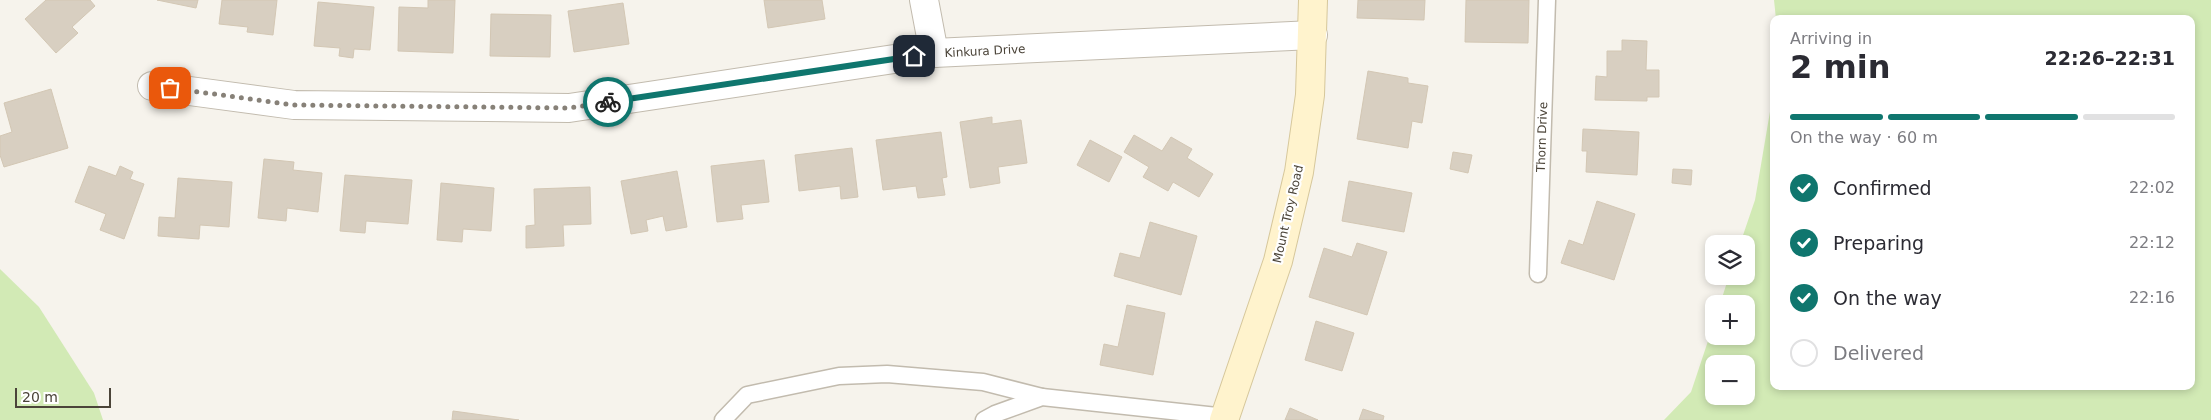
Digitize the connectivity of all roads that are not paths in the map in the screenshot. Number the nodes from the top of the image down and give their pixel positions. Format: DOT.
graph roads {
  1 [pos="924,0"];
  2 [pos="1313,0"];
  3 [pos="1547,0"];
  4 [pos="1313,35"];
  5 [pos="934,53"];
  6 [pos="152,86"];
  7 [pos="1538,274"];
  8 [pos="1042,397"];
  9 [pos="1225,418"];
  10 [pos="723,420"];
  11 [pos="984,420"];
  1 -- 5 [label="street"];
  2 -- 4 [label="street, Mount Troy Road"];
  3 -- 7 [label="lane, Thorn Drive"];
  4 -- 5 [label="street, Kinkura Drive"];
  4 -- 9 [label="street, Mount Troy Road"];
  5 -- 6 [label="street, Kinkura Drive"];
  8 -- 9 [label="lane"];
  8 -- 10 [label="lane"];
  8 -- 11 [label="lane"];
}
